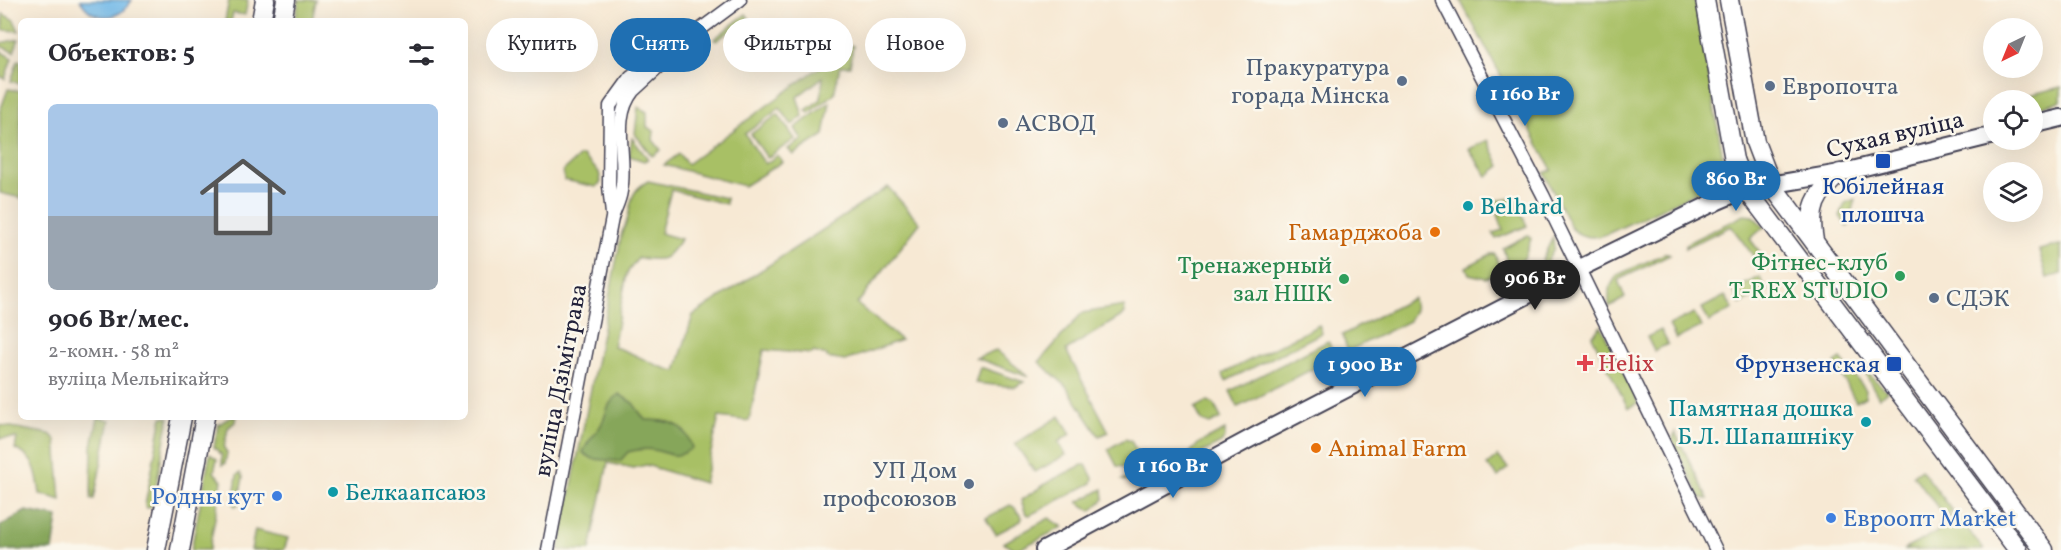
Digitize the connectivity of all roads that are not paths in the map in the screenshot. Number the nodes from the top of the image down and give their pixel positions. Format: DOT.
graph roads {
  1 [pos="265,0"];
  2 [pos="286,0"];
  3 [pos="740,0"];
  4 [pos="1442,0"];
  5 [pos="1705,0"];
  6 [pos="1729,0"];
  7 [pos="262,18"];
  8 [pos="283,18"];
  9 [pos="2061,118"];
  10 [pos="2043,122"];
  11 [pos="1983,138"];
  12 [pos="1734,160"];
  13 [pos="1840,173"];
  14 [pos="1771,184"];
  15 [pos="1746,189"];
  16 [pos="1713,203"];
  17 [pos="1815,246"];
  18 [pos="1578,269"];
  19 [pos="181,420"];
  20 [pos="205,420"];
  21 [pos="156,550"];
  22 [pos="180,550"];
  23 [pos="548,550"];
  24 [pos="1044,550"];
  25 [pos="1716,550"];
  26 [pos="2018,550"];
  27 [pos="2044,550"];
  1 -- 7 [label="main road"];
  2 -- 8 [label="main road"];
  3 -- 23 [label="street, вуліца Дзімітрава"];
  4 -- 18 [label="street"];
  5 -- 12 [label="main road"];
  6 -- 14 [label="main road"];
  9 -- 10 [label="main road"];
  11 -- 13 [label="main road, Сухая вуліца"];
  12 -- 15 [label="main road"];
  12 -- 16 [label="main road"];
  13 -- 14 [label="main road, Сухая вуліца"];
  13 -- 17 [label="main road"];
  14 -- 15 [label="main road, Сухая вуліца"];
  14 -- 17 [label="main road"];
  15 -- 16 [label="main road, Сухая вуліца"];
  15 -- 26 [label="main road"];
  16 -- 18 [label="main road, Сухая вуліца"];
  17 -- 27 [label="main road"];
  18 -- 24 [label="main road, Сухая вуліца"];
  18 -- 25 [label="street"];
  19 -- 21 [label="main road"];
  20 -- 22 [label="main road"];
}
